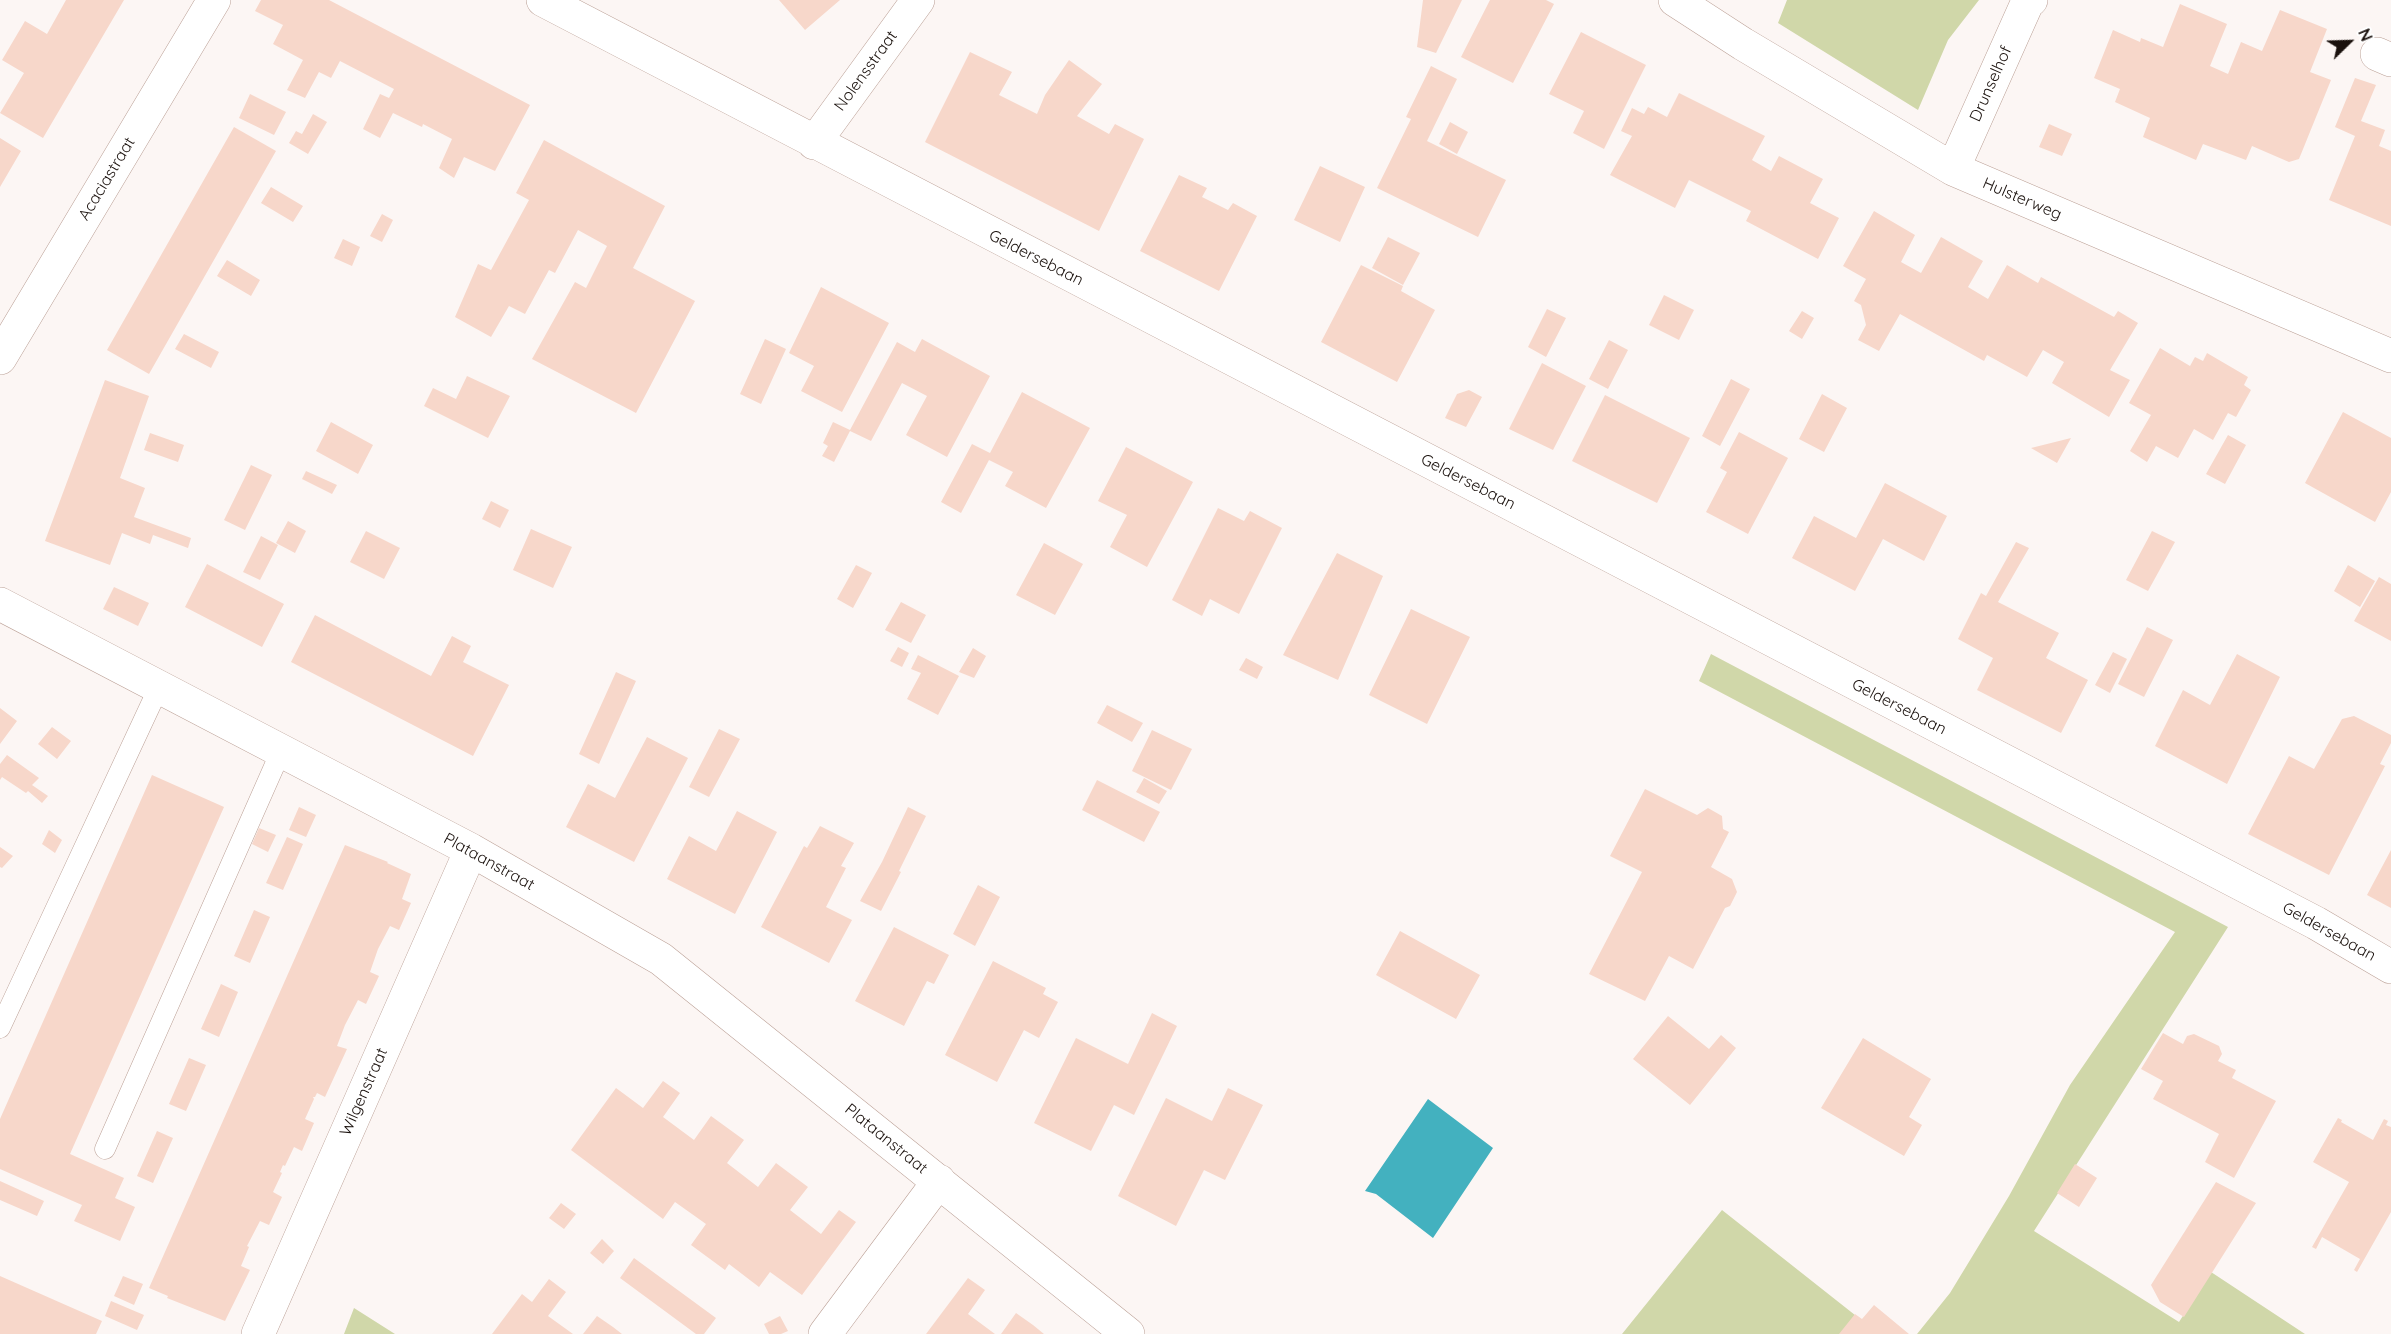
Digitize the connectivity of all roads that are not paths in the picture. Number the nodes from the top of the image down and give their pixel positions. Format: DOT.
graph roads {
  1 [pos="214,0"];
  2 [pos="543,0"];
  3 [pos="918,0"];
  4 [pos="1675,0"];
  5 [pos="2031,0"];
  6 [pos="814,143"];
  7 [pos="1953,169"];
  8 [pos="2391,356"];
  9 [pos="0,358"];
  10 [pos="0,604"];
  11 [pos="159,687"];
  12 [pos="281,752"];
  13 [pos="471,850"];
  14 [pos="2391,967"];
  15 [pos="0,1029"];
  16 [pos="105,1149"];
  17 [pos="939,1181"];
  18 [pos="258,1334"];
  19 [pos="825,1334"];
  20 [pos="1128,1334"];
  1 -- 9 [label="street, Acaciastraat"];
  2 -- 6 [label="street, Geldersebaan"];
  3 -- 6 [label="street, Nolensstraat"];
  4 -- 7 [label="street, Hulsterweg"];
  5 -- 7 [label="street, Drunselhof"];
  6 -- 14 [label="street, Geldersebaan"];
  7 -- 8 [label="street, Hulsterweg"];
  10 -- 11 [label="street, Plataanstraat"];
  11 -- 12 [label="street, Plataanstraat"];
  11 -- 15 [label="lane"];
  12 -- 13 [label="street, Plataanstraat"];
  12 -- 16 [label="lane"];
  13 -- 17 [label="street, Plataanstraat"];
  13 -- 18 [label="street, Wilgenstraat"];
  17 -- 19 [label="street, Plataanstraat"];
  17 -- 20 [label="street, Plataanstraat"];
}
